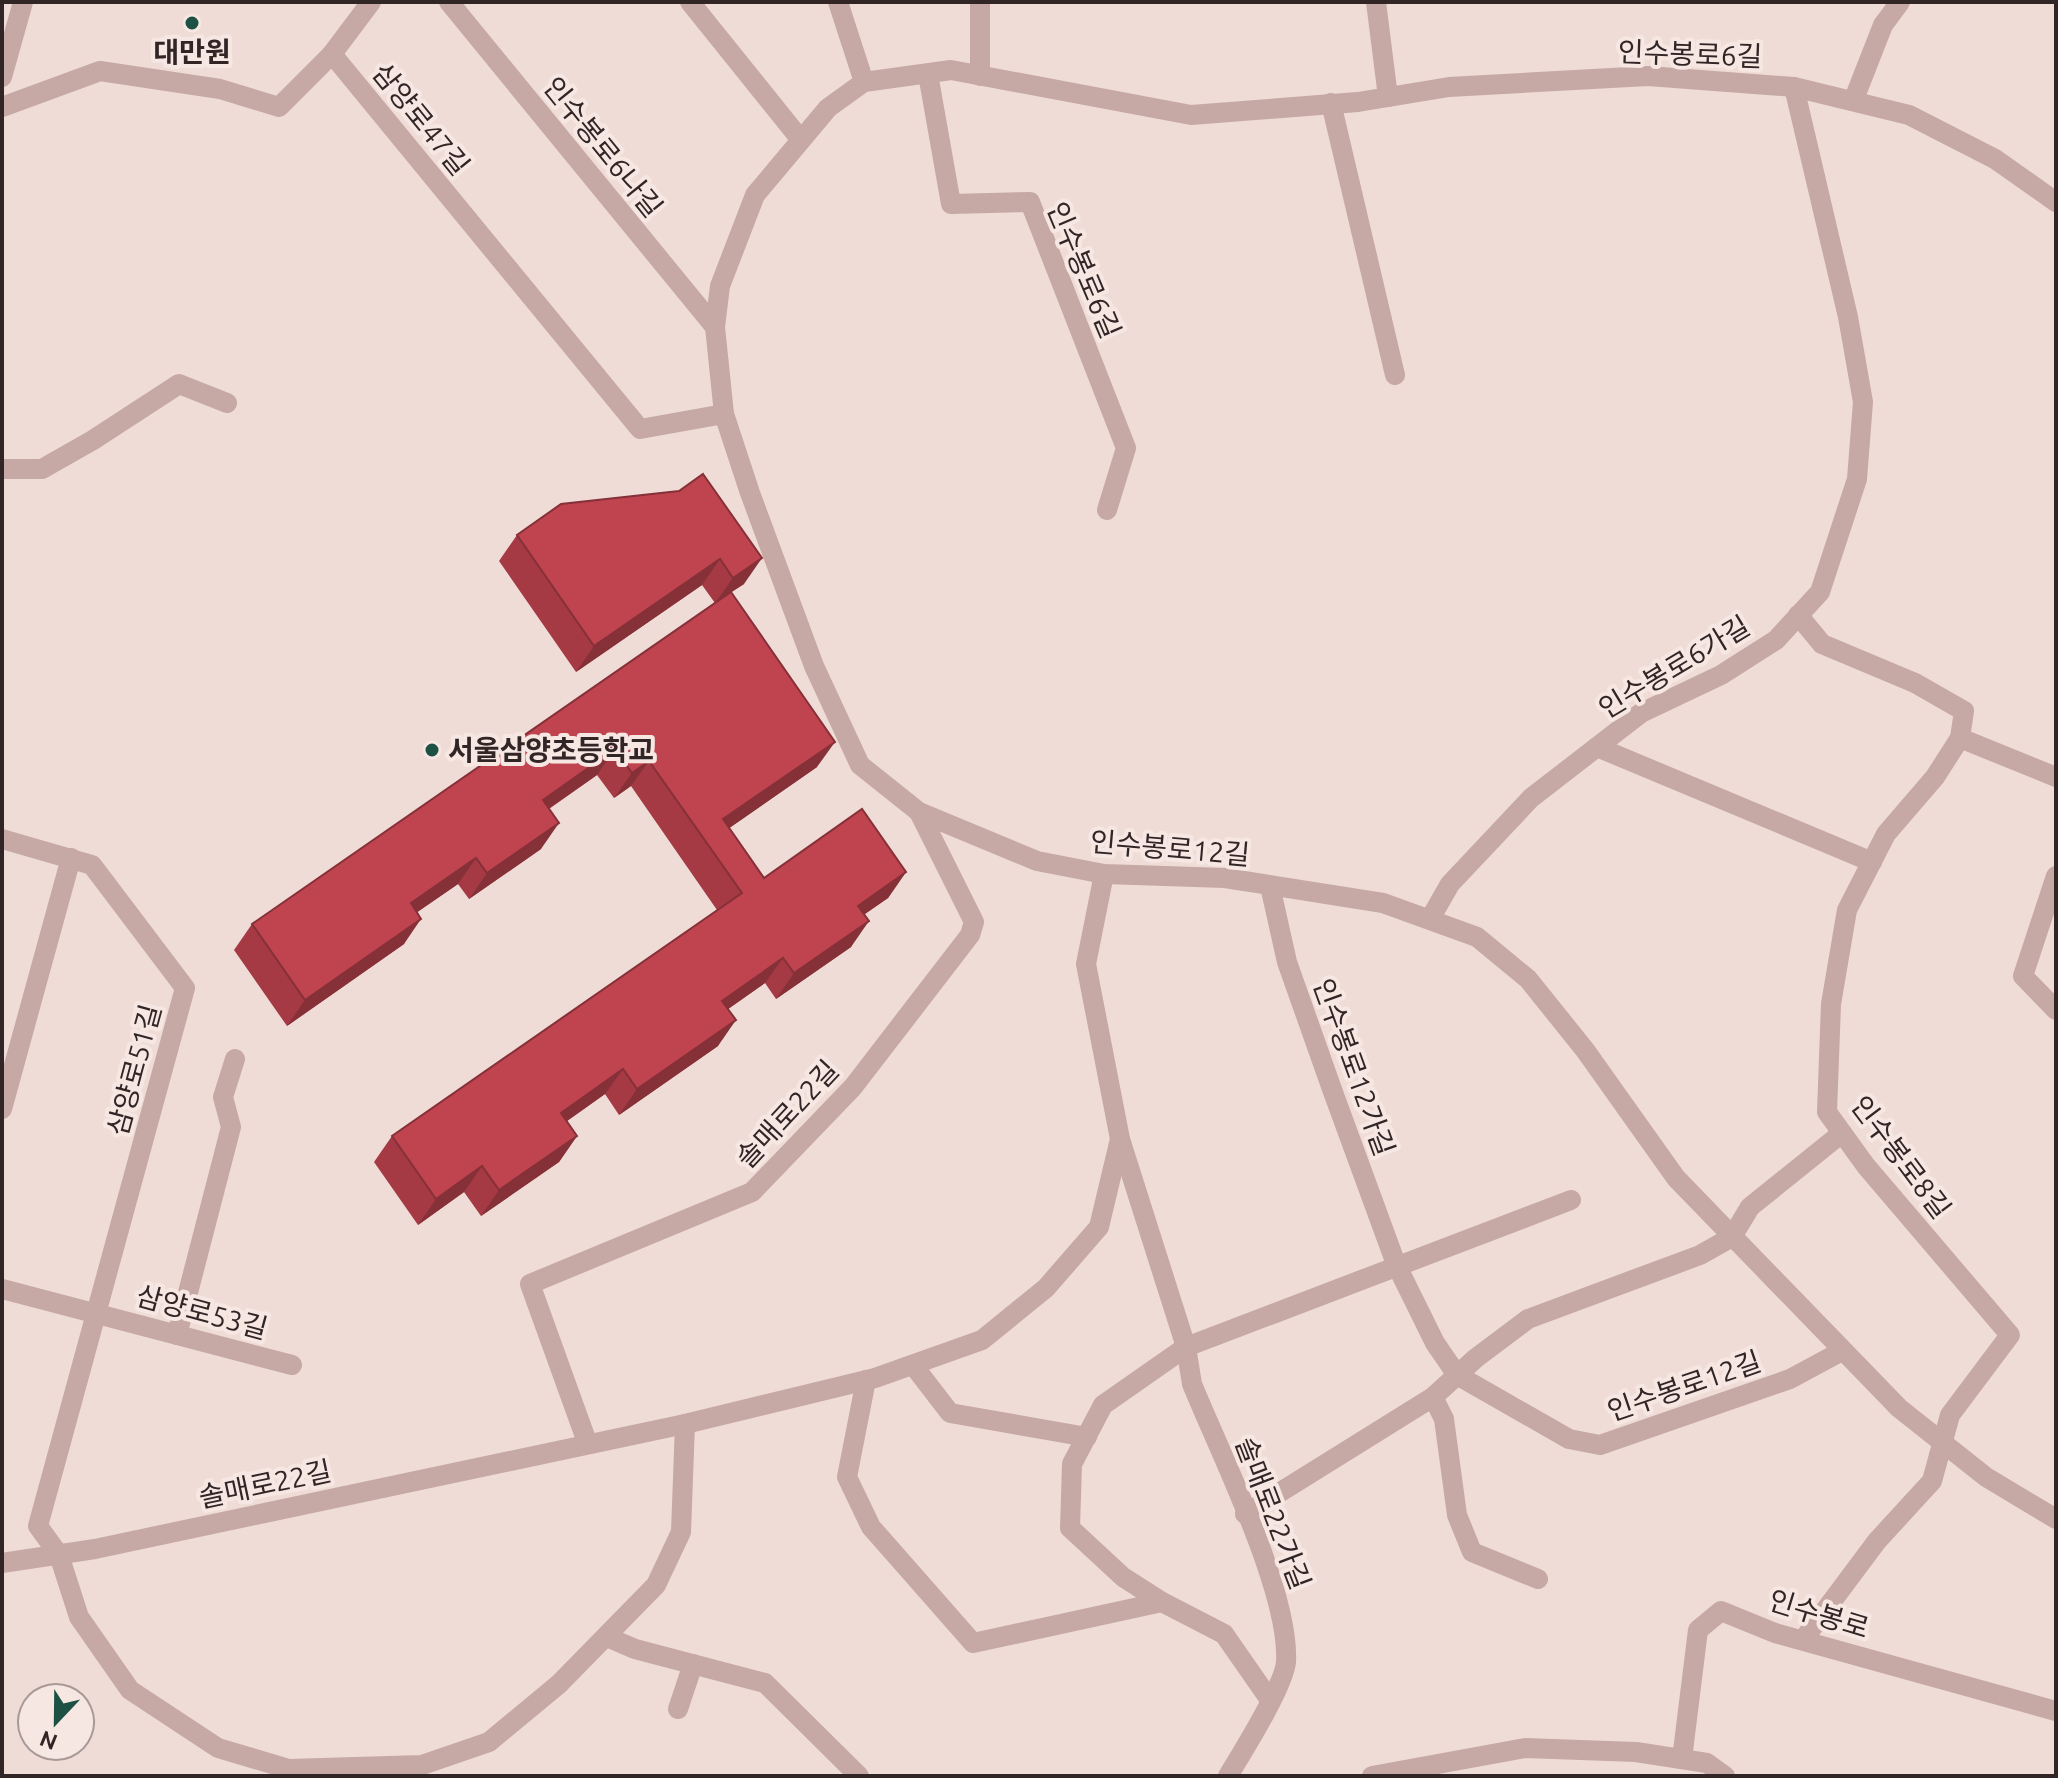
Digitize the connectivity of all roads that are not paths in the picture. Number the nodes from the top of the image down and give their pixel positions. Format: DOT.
graph roads {
  1 [pos="23,2"];
  2 [pos="371,2"];
  3 [pos="449,2"];
  4 [pos="690,2"];
  5 [pos="838,2"];
  6 [pos="980,2"];
  7 [pos="1376,2"];
  8 [pos="1900,2"];
  9 [pos="332,54"];
  10 [pos="928,74"];
  11 [pos="980,76"];
  12 [pos="2,77"];
  13 [pos="864,82"];
  14 [pos="2,84"];
  15 [pos="1794,87"];
  16 [pos="1388,97"];
  17 [pos="1854,99"];
  18 [pos="1331,103"];
  19 [pos="4,107"];
  20 [pos="801,140"];
  21 [pos="2056,202"];
  22 [pos="715,327"];
  23 [pos="1395,375"];
  24 [pos="227,403"];
  25 [pos="724,414"];
  26 [pos="2,469"];
  27 [pos="1107,510"];
  28 [pos="1798,615"];
  29 [pos="1960,738"];
  30 [pos="1597,747"];
  31 [pos="2056,777"];
  32 [pos="919,812"];
  33 [pos="2,839"];
  34 [pos="71,858"];
  35 [pos="1872,862"];
  36 [pos="1104,874"];
  37 [pos="2056,876"];
  38 [pos="1270,886"];
  39 [pos="1430,919"];
  40 [pos="2056,1010"];
  41 [pos="235,1059"];
  42 [pos="2,1109"];
  43 [pos="1842,1133"];
  44 [pos="1120,1139"];
  45 [pos="1571,1200"];
  46 [pos="1732,1237"];
  47 [pos="1396,1264"];
  48 [pos="2,1289"];
  49 [pos="99,1314"];
  50 [pos="177,1335"];
  51 [pos="1186,1347"];
  52 [pos="1842,1351"];
  53 [pos="292,1365"];
  54 [pos="913,1365"];
  55 [pos="1457,1375"];
  56 [pos="866,1380"];
  57 [pos="1433,1397"];
  58 [pos="685,1424"];
  59 [pos="1087,1437"];
  60 [pos="587,1442"];
  61 [pos="1943,1443"];
  62 [pos="1245,1514"];
  63 [pos="2056,1519"];
  64 [pos="59,1555"];
  65 [pos="2,1563"];
  66 [pos="1538,1579"];
  67 [pos="1162,1602"];
  68 [pos="607,1637"];
  69 [pos="1803,1640"];
  70 [pos="693,1664"];
  71 [pos="1270,1700"];
  72 [pos="678,1709"];
  73 [pos="2056,1711"];
  74 [pos="450,1756"];
  75 [pos="1682,1759"];
  76 [pos="254,1768"];
  77 [pos="458,1776"];
  78 [pos="859,1776"];
  79 [pos="1228,1776"];
  80 [pos="1372,1776"];
  81 [pos="1725,1776"];
  1 -- 12 [label="street"];
  2 -- 9 [label="street"];
  3 -- 22 [label="street, 인수봉로6나길"];
  4 -- 20 [label="street"];
  5 -- 13 [label="street"];
  6 -- 11 [label="street"];
  7 -- 16 [label="street"];
  8 -- 17 [label="street"];
  9 -- 19 [label="street, 삼양로47길"];
  9 -- 25 [label="street, 삼양로47길"];
  10 -- 11 [label="street, 인수봉로6길"];
  10 -- 13 [label="street, 인수봉로6길"];
  10 -- 27 [label="street, 인수봉로6길"];
  11 -- 18 [label="street, 인수봉로6길"];
  13 -- 20 [label="street, 인수봉로6길"];
  14 -- 19 [label="street, 삼양로47길"];
  15 -- 16 [label="street, 인수봉로6길"];
  15 -- 17 [label="street, 인수봉로6길"];
  15 -- 28 [label="street, 인수봉로6가길"];
  16 -- 18 [label="street, 인수봉로6길"];
  17 -- 21 [label="street, 인수봉로6길"];
  18 -- 23 [label="street"];
  20 -- 22 [label="street, 인수봉로6길"];
  22 -- 25 [label="street, 인수봉로6길"];
  24 -- 26 [label="street"];
  25 -- 32 [label="street, 인수봉로12길"];
  28 -- 29 [label="street"];
  28 -- 30 [label="street, 인수봉로6가길"];
  29 -- 31 [label="street"];
  29 -- 35 [label="street, 인수봉로8길"];
  30 -- 35 [label="street"];
  30 -- 39 [label="street, 인수봉로6가길"];
  32 -- 36 [label="street, 인수봉로12길"];
  32 -- 60 [label="street, 솔매로22길"];
  33 -- 34 [label="street, 삼양로51길"];
  34 -- 42 [label="street"];
  34 -- 49 [label="street, 삼양로51길"];
  35 -- 43 [label="street, 인수봉로8길"];
  36 -- 38 [label="street, 인수봉로12길"];
  36 -- 44 [label="street, 솔매로22길"];
  37 -- 40 [label="street"];
  38 -- 39 [label="street, 인수봉로12길"];
  38 -- 47 [label="street, 인수봉로12가길"];
  39 -- 46 [label="street, 인수봉로12길"];
  41 -- 50 [label="street"];
  43 -- 46 [label="street"];
  43 -- 61 [label="street, 인수봉로8길"];
  44 -- 51 [label="street, 솔매로22가길"];
  44 -- 54 [label="street, 솔매로22길"];
  45 -- 47 [label="street"];
  46 -- 52 [label="street, 인수봉로12길"];
  46 -- 55 [label="street"];
  47 -- 51 [label="street"];
  47 -- 55 [label="street, 인수봉로12가길"];
  48 -- 49 [label="street, 삼양로53길"];
  49 -- 50 [label="street, 삼양로53길"];
  49 -- 64 [label="street, 삼양로53길"];
  50 -- 53 [label="street, 삼양로53길"];
  51 -- 59 [label="street"];
  51 -- 62 [label="street, 솔매로22가길"];
  52 -- 55 [label="street, 인수봉로12길"];
  52 -- 61 [label="street, 인수봉로12길"];
  54 -- 56 [label="street, 솔매로22길"];
  54 -- 59 [label="street"];
  55 -- 57 [label="street"];
  56 -- 58 [label="street, 솔매로22길"];
  56 -- 67 [label="street"];
  57 -- 62 [label="street"];
  57 -- 66 [label="street"];
  58 -- 60 [label="street, 솔매로22길"];
  58 -- 68 [label="street"];
  59 -- 67 [label="street"];
  60 -- 64 [label="street, 솔매로22길"];
  61 -- 63 [label="street, 인수봉로12길"];
  61 -- 69 [label="street"];
  62 -- 71 [label="street, 솔매로22가길"];
  64 -- 65 [label="street, 솔매로22길"];
  64 -- 76 [label="street"];
  67 -- 71 [label="street"];
  68 -- 70 [label="street"];
  68 -- 74 [label="street"];
  69 -- 73 [label="street, 인수봉로"];
  69 -- 75 [label="street, 인수봉로"];
  70 -- 72 [label="street"];
  70 -- 78 [label="street"];
  71 -- 79 [label="street, 솔매로22가길"];
  74 -- 76 [label="street"];
  74 -- 77 [label="street"];
  75 -- 80 [label="street"];
  75 -- 81 [label="street"];
}
